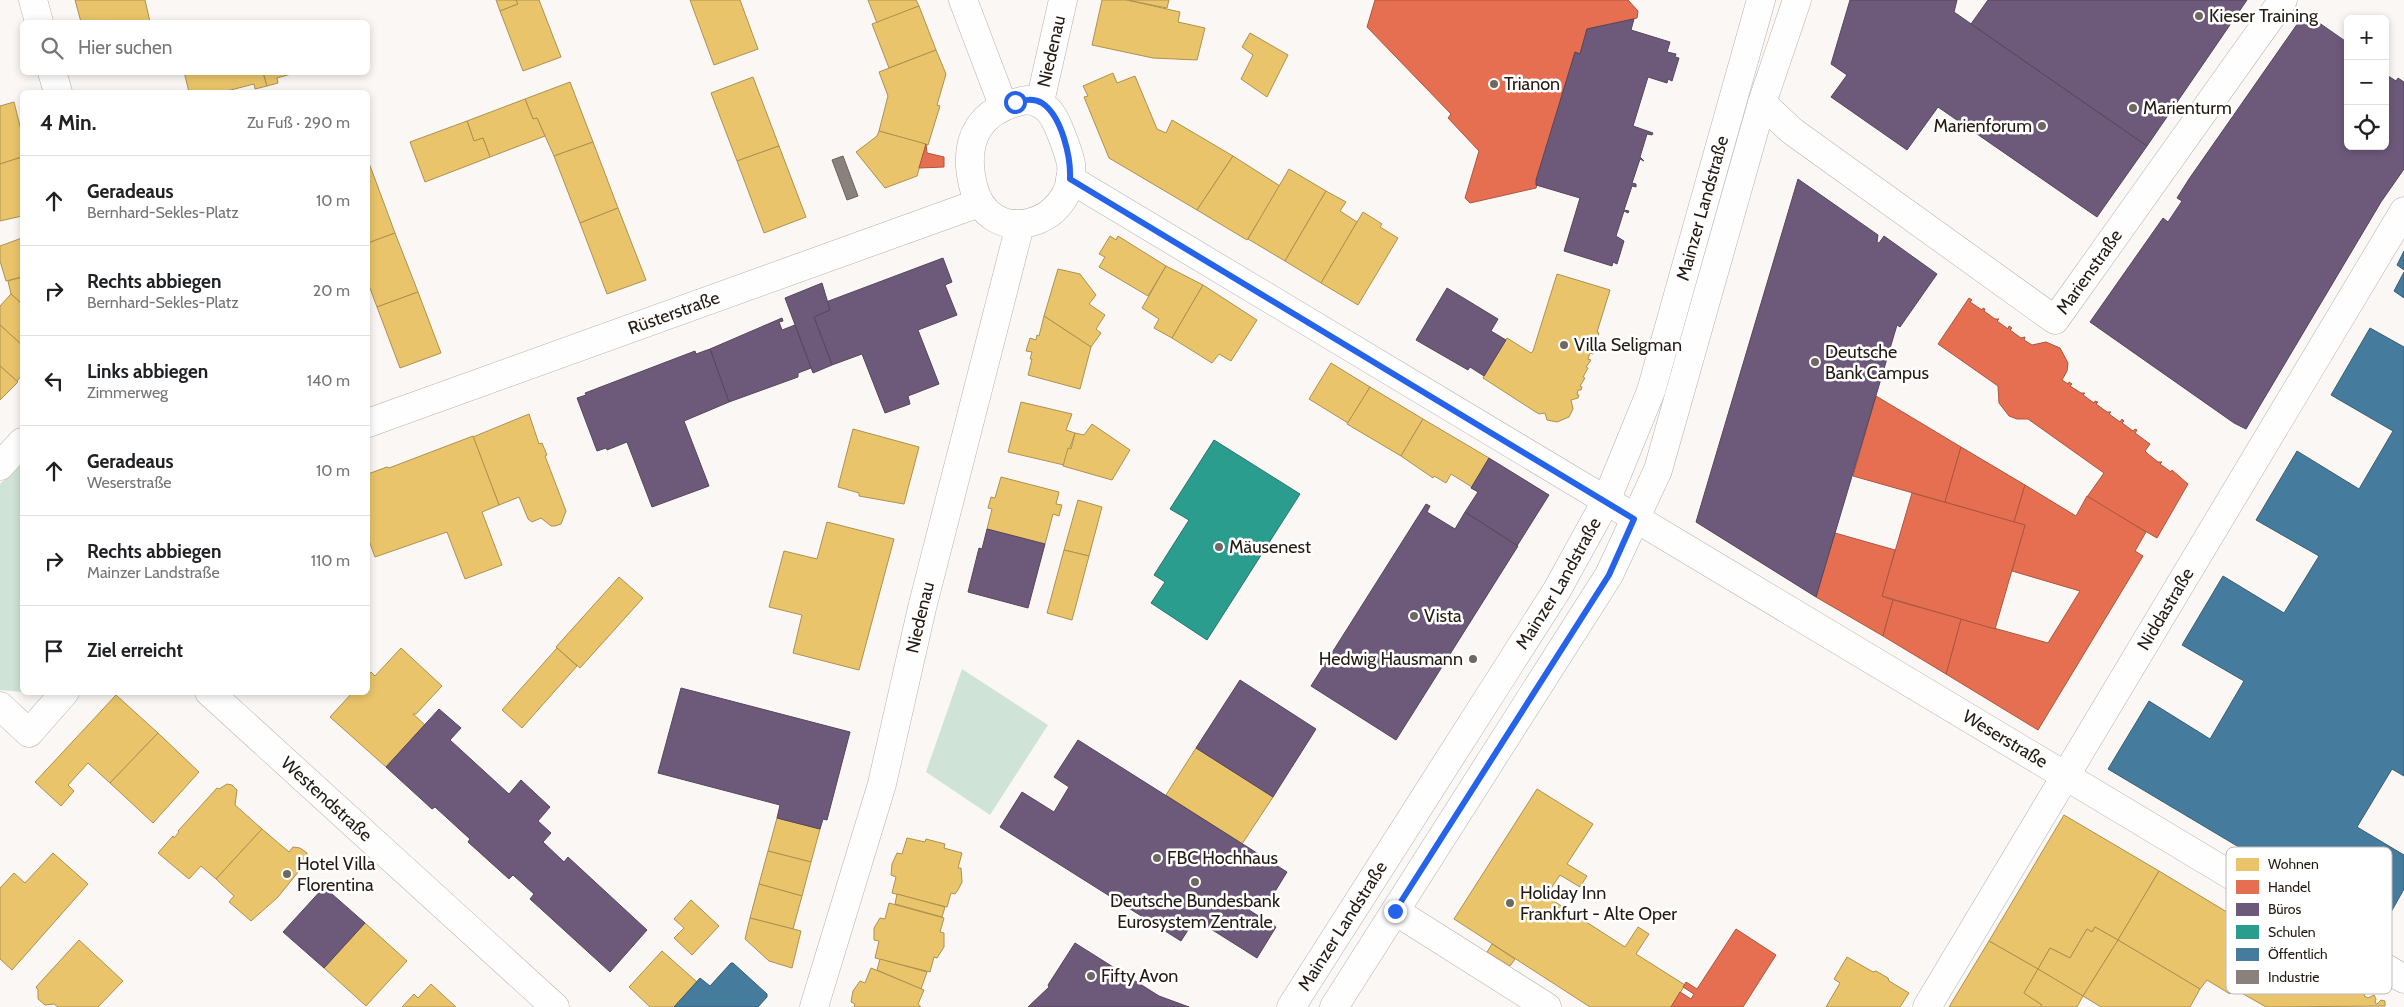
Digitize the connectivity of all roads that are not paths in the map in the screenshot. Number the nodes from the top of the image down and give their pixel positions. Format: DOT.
graph roads {
  1 [pos="33,0"];
  2 [pos="963,0"];
  3 [pos="1063,0"];
  4 [pos="1761,0"];
  5 [pos="1798,0"];
  6 [pos="2283,0"];
  7 [pos="38,20"];
  8 [pos="53,75"];
  9 [pos="57,90"];
  10 [pos="1040,102"];
  11 [pos="1762,103"];
  12 [pos="1003,106"];
  13 [pos="1070,179"];
  14 [pos="979,203"];
  15 [pos="2404,211"];
  16 [pos="1020,225"];
  17 [pos="370,422"];
  18 [pos="20,444"];
  19 [pos="0,466"];
  20 [pos="1606,501"];
  21 [pos="1634,519"];
  22 [pos="62,695"];
  23 [pos="212,695"];
  24 [pos="0,706"];
  25 [pos="2066,773"];
  26 [pos="2226,871"];
  27 [pos="1395,911"];
  28 [pos="2392,972"];
  29 [pos="2404,979"];
  30 [pos="555,1007"];
  31 [pos="814,1007"];
  32 [pos="1291,1007"];
  33 [pos="1334,1007"];
  34 [pos="1547,1007"];
  35 [pos="1928,1007"];
  1 -- 7 [label="street"];
  2 -- 12 [label="street"];
  3 -- 10 [label="street, Niedenau"];
  4 -- 20 [label="street, Mainzer Landstraße"];
  5 -- 11 [label="street, Mainzer Landstraße"];
  6 -- 11 [label="street, Marienstraße"];
  8 -- 9 [label="street"];
  10 -- 12 [label="street"];
  10 -- 13 [label="street"];
  11 -- 21 [label="street, Mainzer Landstraße"];
  12 -- 14 [label="street"];
  13 -- 16 [label="street"];
  13 -- 20 [label="street, Weserstraße"];
  14 -- 16 [label="street"];
  14 -- 17 [label="street, Rüsterstraße"];
  15 -- 25 [label="street, Niddastraße"];
  16 -- 31 [label="street, Niedenau"];
  18 -- 19 [label="street"];
  20 -- 21 [label="street, Weserstraße"];
  20 -- 32 [label="street, Mainzer Landstraße"];
  21 -- 25 [label="street, Weserstraße"];
  21 -- 27 [label="street, Mainzer Landstraße"];
  22 -- 24 [label="street"];
  23 -- 30 [label="street, Westendstraße"];
  25 -- 26 [label="street, Weserstraße"];
  25 -- 35 [label="street, Niddastraße"];
  27 -- 33 [label="street, Mainzer Landstraße"];
  27 -- 34 [label="street, Mainzer Landstraße"];
  28 -- 29 [label="street, Weserstraße"];
}
